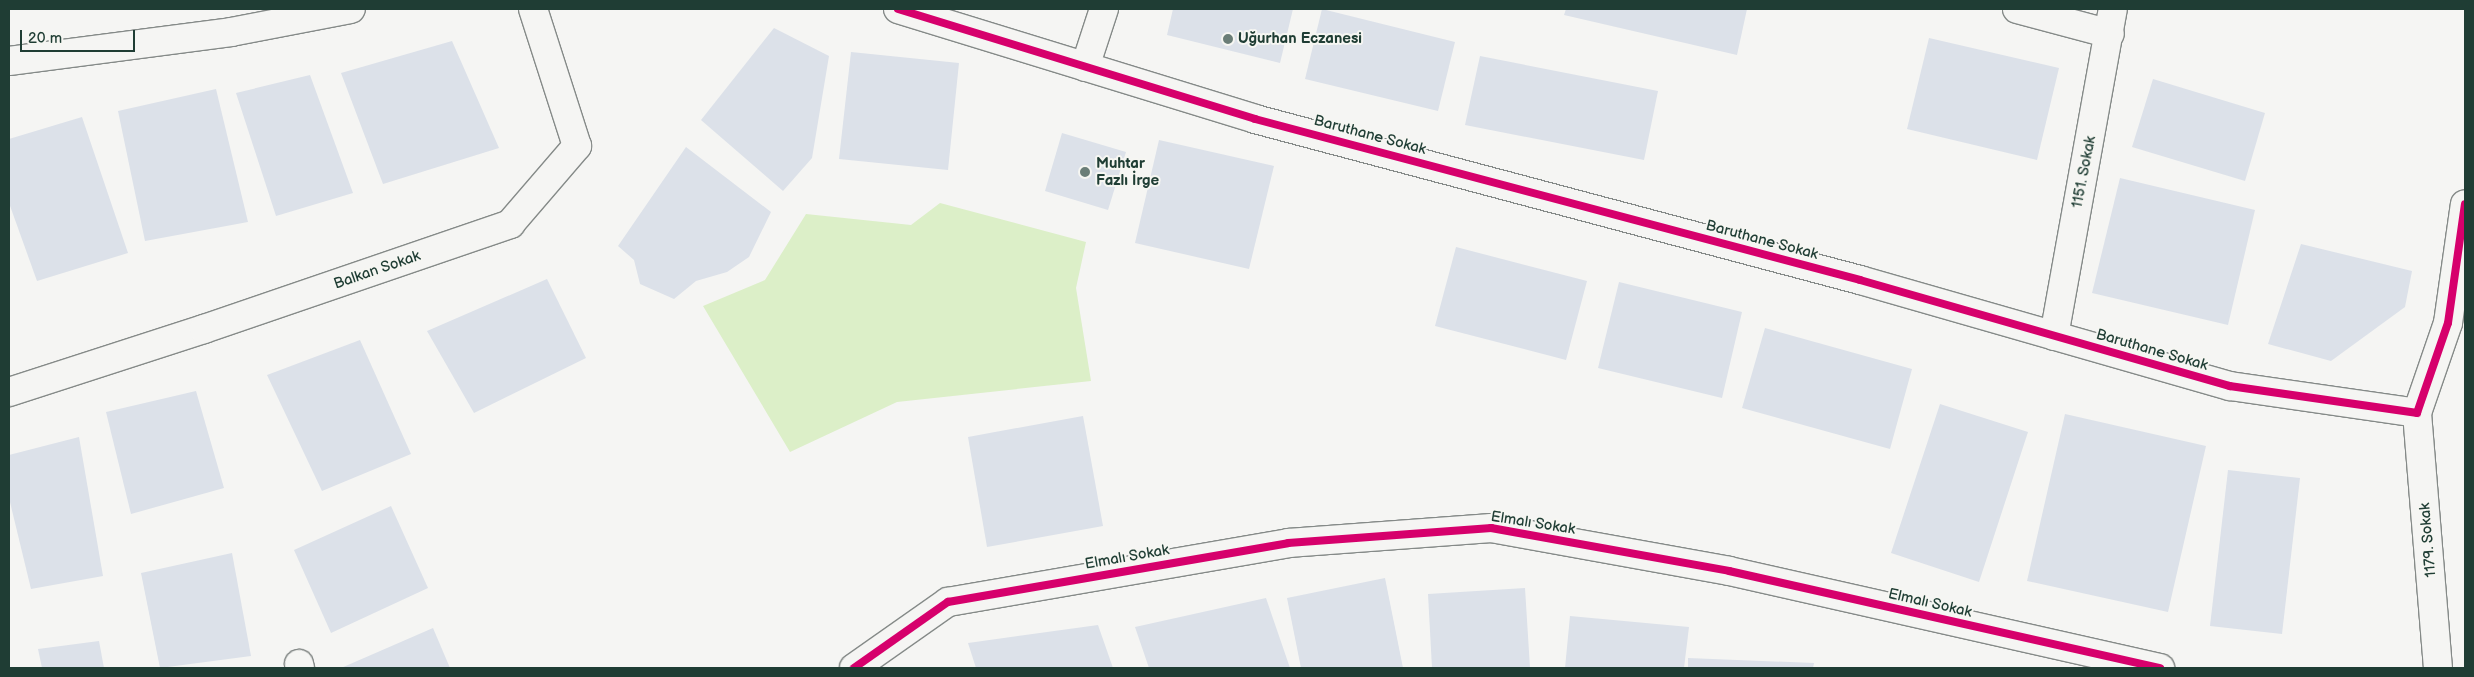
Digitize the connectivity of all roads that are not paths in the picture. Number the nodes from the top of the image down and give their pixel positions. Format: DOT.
graph roads {
  1 [pos="351,9"];
  2 [pos="533,9"];
  3 [pos="898,9"];
  4 [pos="1104,9"];
  5 [pos="2017,9"];
  6 [pos="2111,21"];
  7 [pos="9,61"];
  8 [pos="1085,67"];
  9 [pos="2465,204"];
  10 [pos="2054,336"];
  11 [pos="9,392"];
  12 [pos="2417,413"];
  13 [pos="880,660"];
  14 [pos="854,668"];
  15 [pos="2160,668"];
  16 [pos="2438,668"];
  1 -- 7 [label="street"];
  2 -- 11 [label="street, Balkan Sokak"];
  3 -- 8 [label="street, Baruthane Sokak"];
  4 -- 8 [label="street"];
  5 -- 6 [label="street"];
  6 -- 10 [label="street, 1151. Sokak"];
  8 -- 10 [label="street, Baruthane Sokak"];
  9 -- 12 [label="street"];
  10 -- 12 [label="street, Baruthane Sokak"];
  12 -- 16 [label="street, 1179. Sokak"];
  13 -- 14 [label="street, Elmalı Sokak"];
  13 -- 15 [label="street, Elmalı Sokak"];
}
